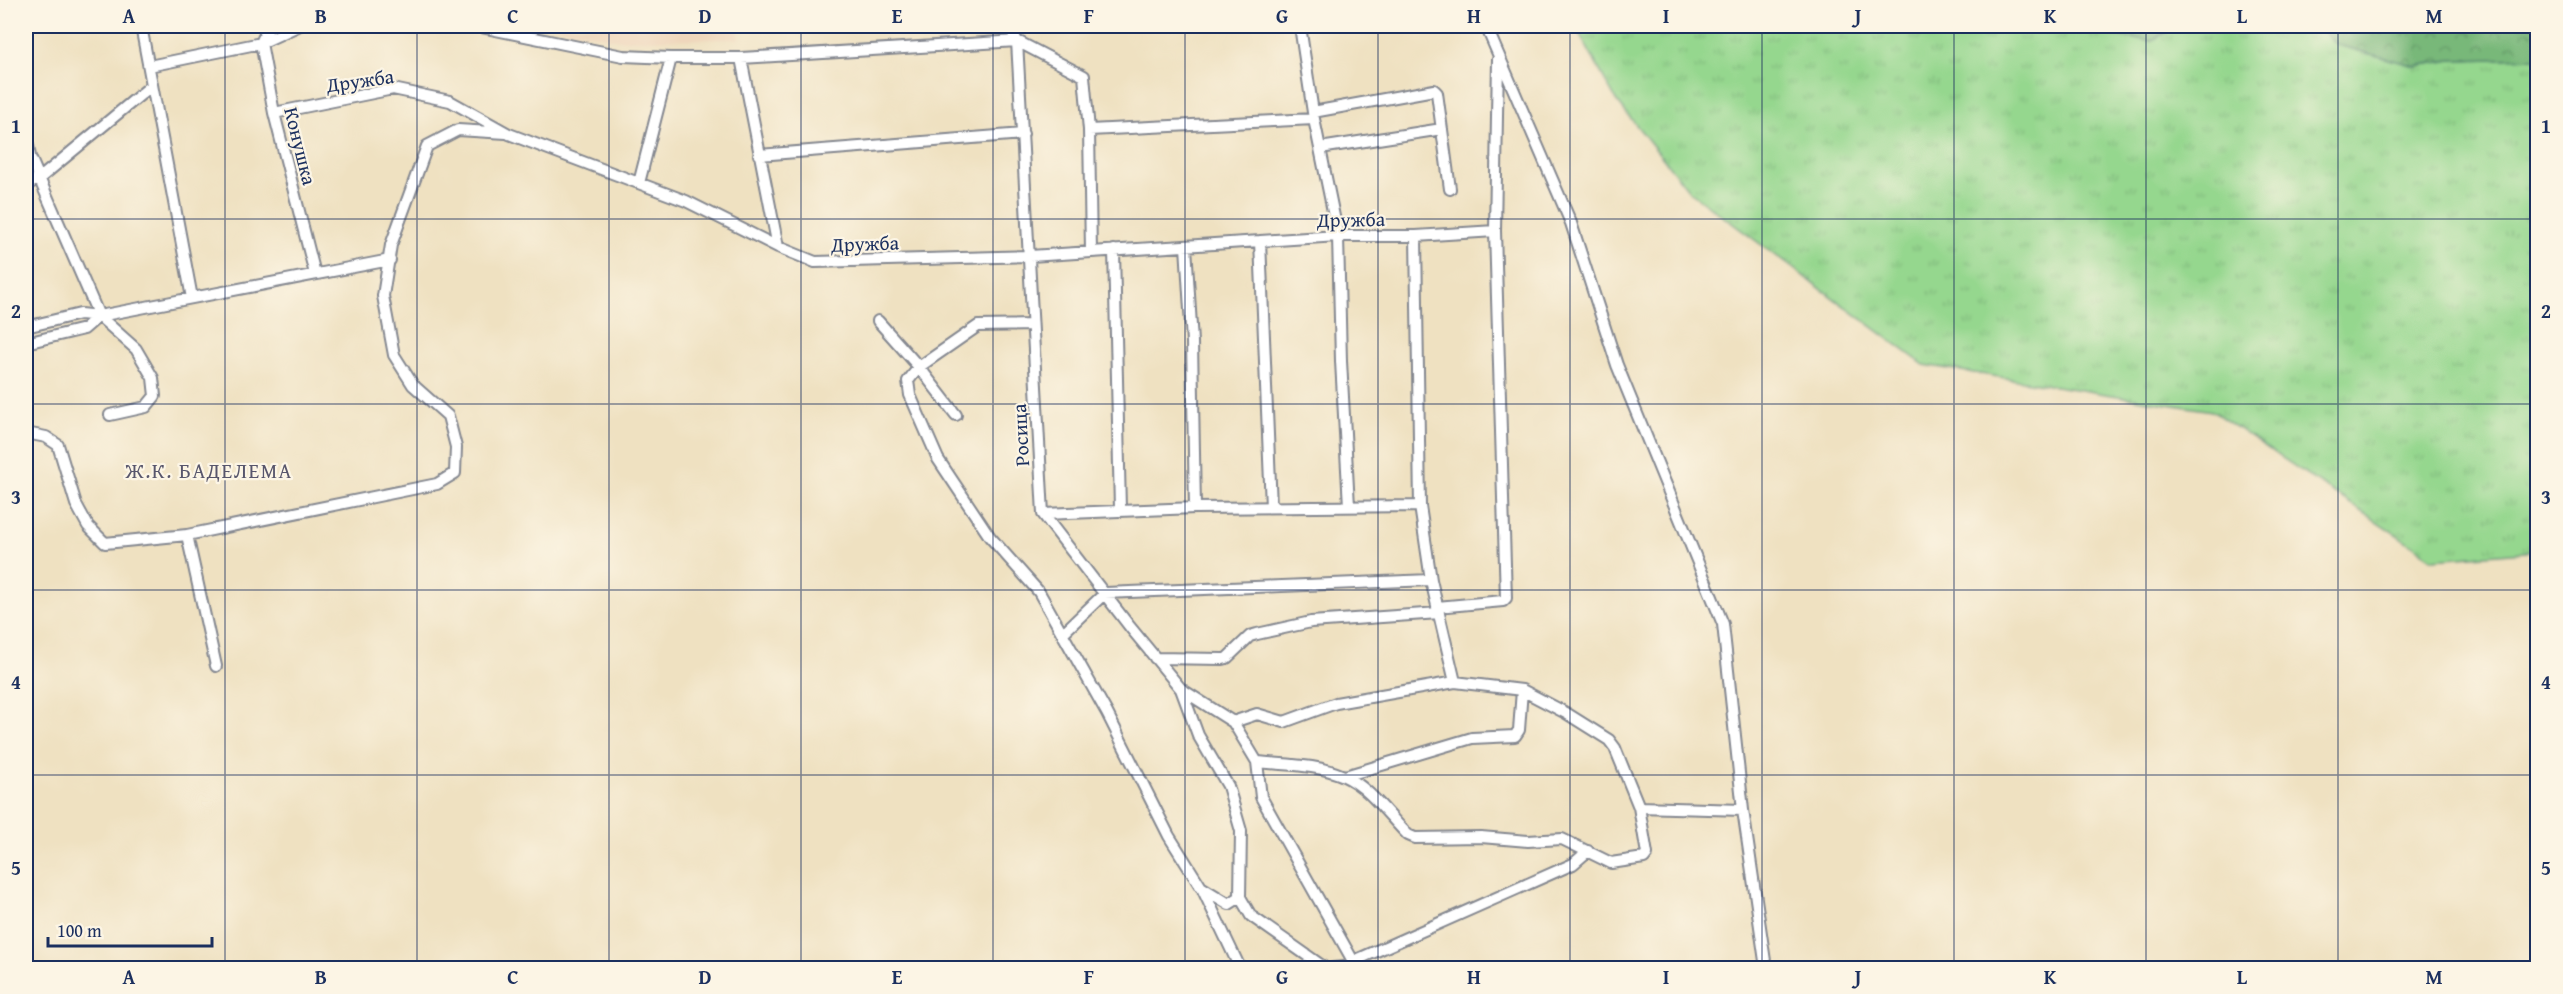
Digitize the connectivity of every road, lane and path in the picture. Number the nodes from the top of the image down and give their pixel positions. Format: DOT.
graph roads {
  1 [pos="141,26"];
  2 [pos="268,26"];
  3 [pos="298,26"];
  4 [pos="476,26"];
  5 [pos="1009,26"];
  6 [pos="1300,26"];
  7 [pos="1486,26"];
  8 [pos="1017,41"];
  9 [pos="261,43"];
  10 [pos="1498,56"];
  11 [pos="671,58"];
  12 [pos="741,58"];
  13 [pos="149,66"];
  14 [pos="151,86"];
  15 [pos="274,113"];
  16 [pos="1313,116"];
  17 [pos="1442,129"];
  18 [pos="1089,130"];
  19 [pos="26,133"];
  20 [pos="509,134"];
  21 [pos="1023,134"];
  22 [pos="1320,148"];
  23 [pos="759,155"];
  24 [pos="40,178"];
  25 [pos="639,183"];
  26 [pos="26,185"];
  27 [pos="1450,189"];
  28 [pos="1495,231"];
  29 [pos="1338,236"];
  30 [pos="1416,236"];
  31 [pos="1260,241"];
  32 [pos="1186,246"];
  33 [pos="778,247"];
  34 [pos="1114,250"];
  35 [pos="1091,252"];
  36 [pos="1030,256"];
  37 [pos="390,260"];
  38 [pos="315,274"];
  39 [pos="192,298"];
  40 [pos="99,316"];
  41 [pos="878,321"];
  42 [pos="1032,325"];
  43 [pos="26,327"];
  44 [pos="26,344"];
  45 [pos="919,367"];
  46 [pos="110,415"];
  47 [pos="956,415"];
  48 [pos="26,433"];
  49 [pos="1348,506"];
  50 [pos="1420,506"];
  51 [pos="1271,507"];
  52 [pos="1196,508"];
  53 [pos="1120,509"];
  54 [pos="1043,514"];
  55 [pos="187,535"];
  56 [pos="1431,580"];
  57 [pos="1105,593"];
  58 [pos="1438,610"];
  59 [pos="1063,633"];
  60 [pos="1155,658"];
  61 [pos="216,666"];
  62 [pos="1455,682"];
  63 [pos="1181,689"];
  64 [pos="1522,690"];
  65 [pos="1233,722"];
  66 [pos="1257,762"];
  67 [pos="1345,776"];
  68 [pos="1639,807"];
  69 [pos="1743,810"];
  70 [pos="1588,851"];
  71 [pos="1201,887"];
  72 [pos="1240,897"];
  73 [pos="1229,904"];
  74 [pos="1219,924"];
  75 [pos="1356,965"];
  76 [pos="1240,969"];
  77 [pos="1325,969"];
  78 [pos="1332,969"];
  79 [pos="1766,969"];
  1 -- 13 [label="street"];
  2 -- 9 [label="street"];
  3 -- 9 [label="street"];
  4 -- 11 [label="street"];
  5 -- 8 [label="street, Росица"];
  6 -- 16 [label="street"];
  7 -- 10 [label="street"];
  8 -- 12 [label="street"];
  8 -- 18 [label="street"];
  8 -- 21 [label="street, Росица"];
  9 -- 13 [label="street"];
  9 -- 15 [label="street, Конушка"];
  10 -- 28 [label="street"];
  10 -- 69 [label="street"];
  11 -- 12 [label="street"];
  11 -- 25 [label="street"];
  12 -- 23 [label="street"];
  13 -- 14 [label="street"];
  14 -- 24 [label="street"];
  14 -- 39 [label="street"];
  15 -- 20 [label="street, Дружба"];
  15 -- 38 [label="street, Конушка"];
  16 -- 17 [label="street"];
  16 -- 18 [label="street"];
  16 -- 22 [label="street"];
  17 -- 22 [label="street"];
  17 -- 27 [label="street"];
  18 -- 35 [label="street"];
  19 -- 24 [label="street"];
  20 -- 25 [label="street, Дружба"];
  20 -- 37 [label="street"];
  21 -- 23 [label="street"];
  21 -- 36 [label="street, Росица"];
  22 -- 29 [label="street"];
  23 -- 33 [label="street"];
  24 -- 26 [label="street"];
  24 -- 40 [label="street"];
  25 -- 33 [label="street, Дружба"];
  28 -- 30 [label="street, Дружба"];
  28 -- 58 [label="street"];
  29 -- 30 [label="street, Дружба"];
  29 -- 31 [label="street, Дружба"];
  29 -- 49 [label="street"];
  30 -- 50 [label="street"];
  31 -- 32 [label="street, Дружба"];
  31 -- 51 [label="street"];
  32 -- 34 [label="street, Дружба"];
  32 -- 52 [label="street"];
  33 -- 36 [label="street, Дружба"];
  34 -- 35 [label="street, Дружба"];
  34 -- 53 [label="street"];
  35 -- 36 [label="street, Дружба"];
  36 -- 42 [label="street, Росица"];
  37 -- 38 [label="street"];
  37 -- 55 [label="street"];
  38 -- 39 [label="street"];
  39 -- 40 [label="street"];
  40 -- 43 [label="street"];
  40 -- 44 [label="street"];
  40 -- 46 [label="street"];
  41 -- 45 [label="street"];
  42 -- 45 [label="street"];
  42 -- 54 [label="street, Росица"];
  45 -- 47 [label="street"];
  45 -- 59 [label="street"];
  48 -- 55 [label="street"];
  49 -- 50 [label="street"];
  49 -- 51 [label="street"];
  50 -- 56 [label="street"];
  51 -- 52 [label="street"];
  52 -- 53 [label="street"];
  53 -- 54 [label="street"];
  54 -- 57 [label="street"];
  55 -- 61 [label="street"];
  56 -- 57 [label="street"];
  56 -- 58 [label="street"];
  57 -- 59 [label="street"];
  57 -- 60 [label="street"];
  58 -- 60 [label="street"];
  58 -- 62 [label="street"];
  59 -- 71 [label="street"];
  60 -- 63 [label="street"];
  62 -- 64 [label="street"];
  62 -- 65 [label="street"];
  63 -- 65 [label="street"];
  63 -- 72 [label="street"];
  64 -- 67 [label="street"];
  64 -- 68 [label="street"];
  65 -- 66 [label="street"];
  66 -- 67 [label="street"];
  66 -- 75 [label="street"];
  67 -- 70 [label="street"];
  68 -- 69 [label="street"];
  68 -- 70 [label="street"];
  69 -- 79 [label="street"];
  70 -- 75 [label="street"];
  71 -- 73 [label="street"];
  71 -- 74 [label="street"];
  72 -- 73 [label="street"];
  72 -- 77 [label="street"];
  73 -- 74 [label="street"];
  74 -- 76 [label="street"];
  75 -- 78 [label="street"];
}
